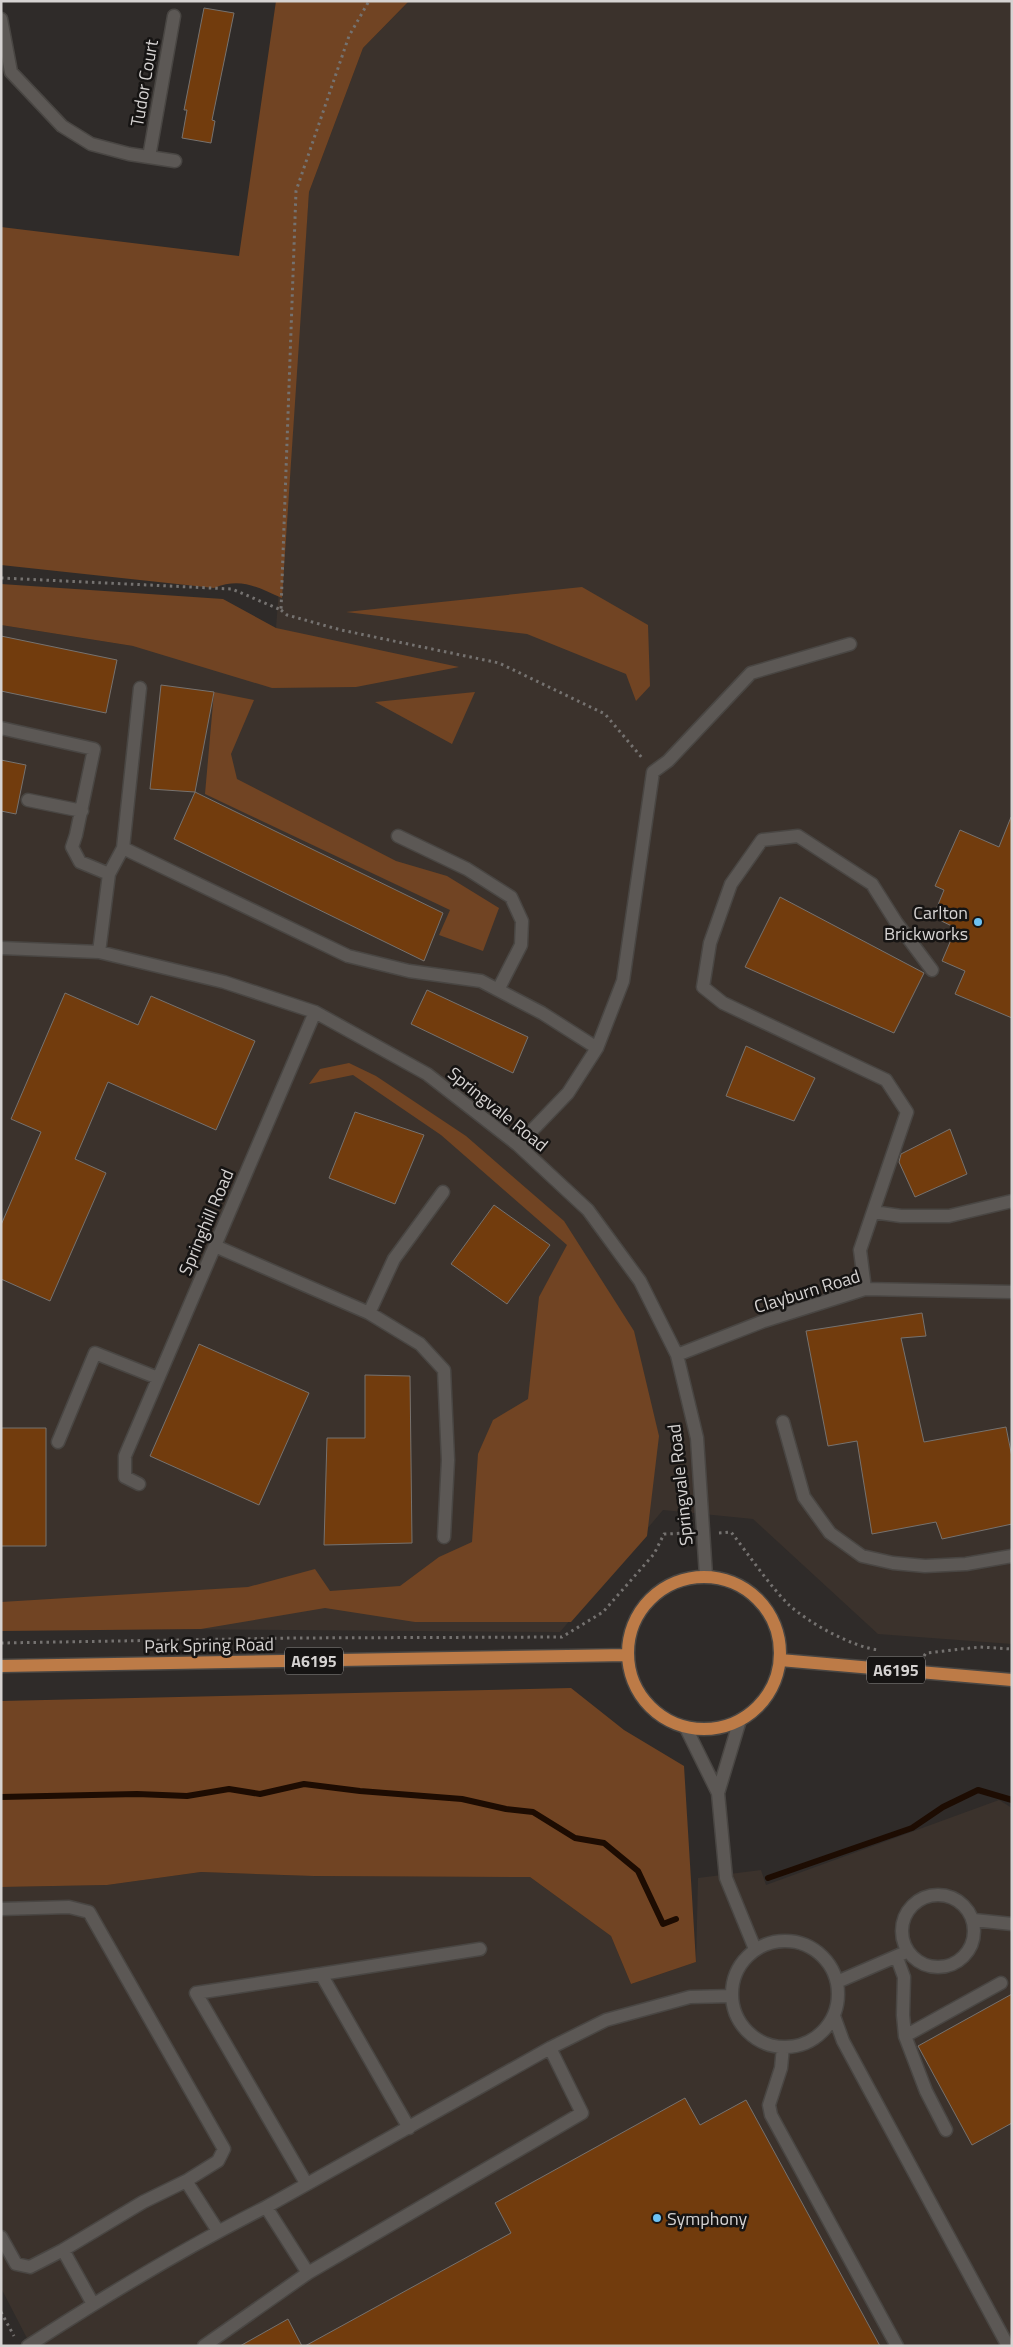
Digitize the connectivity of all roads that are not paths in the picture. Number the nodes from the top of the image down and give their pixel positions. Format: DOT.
graph roads {
  1 [pos="174,16"];
  2 [pos="1,18"];
  3 [pos="6,74"];
  4 [pos="148,157"];
  5 [pos="176,161"];
  6 [pos="850,644"];
  7 [pos="140,688"];
  8 [pos="1,728"];
  9 [pos="28,800"];
  10 [pos="82,811"];
  11 [pos="398,836"];
  12 [pos="123,848"];
  13 [pos="109,874"];
  14 [pos="1,948"];
  15 [pos="99,952"];
  16 [pos="932,970"];
  17 [pos="498,990"];
  18 [pos="315,1012"];
  19 [pos="597,1048"];
  20 [pos="518,1145"];
  21 [pos="443,1192"];
  22 [pos="1012,1201"];
  23 [pos="873,1212"];
  24 [pos="215,1246"];
  25 [pos="865,1289"];
  26 [pos="1012,1292"];
  27 [pos="369,1313"];
  28 [pos="677,1356"];
  29 [pos="158,1378"];
  30 [pos="782,1422"];
  31 [pos="58,1442"];
  32 [pos="139,1484"];
  33 [pos="444,1537"];
  34 [pos="1012,1556"];
  35 [pos="706,1576"];
  36 [pos="627,1655"];
  37 [pos="780,1660"];
  38 [pos="1,1666"];
  39 [pos="1012,1680"];
  40 [pos="740,1720"];
  41 [pos="686,1728"];
  42 [pos="718,1793"];
  43 [pos="1,1909"];
  44 [pos="974,1920"];
  45 [pos="1012,1924"];
  46 [pos="755,1949"];
  47 [pos="480,1950"];
  48 [pos="902,1954"];
  49 [pos="321,1974"];
  50 [pos="837,1982"];
  51 [pos="1001,1984"];
  52 [pos="732,1996"];
  53 [pos="834,2016"];
  54 [pos="905,2036"];
  55 [pos="783,2047"];
  56 [pos="550,2048"];
  57 [pos="409,2128"];
  58 [pos="946,2130"];
  59 [pos="186,2181"];
  60 [pos="306,2183"];
  61 [pos="266,2207"];
  62 [pos="218,2231"];
  63 [pos="1,2237"];
  64 [pos="63,2250"];
  65 [pos="308,2273"];
  66 [pos="93,2304"];
  67 [pos="28,2346"];
  68 [pos="204,2346"];
  69 [pos="897,2346"];
  70 [pos="1008,2346"];
  1 -- 4 [label="street, Tudor Court"];
  2 -- 3 [label="street"];
  3 -- 4 [label="street"];
  4 -- 5 [label="street"];
  6 -- 19 [label="street"];
  7 -- 12 [label="street"];
  8 -- 10 [label="street"];
  9 -- 10 [label="street"];
  10 -- 13 [label="street"];
  11 -- 17 [label="street"];
  12 -- 13 [label="street"];
  12 -- 17 [label="street"];
  13 -- 15 [label="street"];
  14 -- 15 [label="street, Springvale Road"];
  15 -- 18 [label="street, Springvale Road"];
  16 -- 23 [label="street"];
  17 -- 19 [label="street"];
  18 -- 20 [label="street, Springvale Road"];
  18 -- 24 [label="street, Springhill Road"];
  19 -- 20 [label="street"];
  20 -- 28 [label="street, Springvale Road"];
  21 -- 27 [label="street"];
  22 -- 23 [label="street"];
  23 -- 25 [label="street"];
  24 -- 27 [label="street"];
  24 -- 29 [label="street, Springhill Road"];
  25 -- 26 [label="street, Clayburn Road"];
  25 -- 28 [label="street, Clayburn Road"];
  27 -- 33 [label="street"];
  28 -- 35 [label="street, Springvale Road"];
  29 -- 31 [label="street"];
  29 -- 32 [label="street, Springhill Road"];
  30 -- 34 [label="street"];
  35 -- 36 [label="main road"];
  35 -- 37 [label="main road"];
  36 -- 38 [label="main road, Park Spring Road / A6195"];
  36 -- 41 [label="main road"];
  37 -- 39 [label="main road, A6195"];
  37 -- 40 [label="main road"];
  40 -- 41 [label="main road"];
  40 -- 42 [label="street"];
  41 -- 42 [label="street"];
  42 -- 46 [label="street"];
  43 -- 59 [label="street"];
  44 -- 45 [label="street"];
  44 -- 48 [label="street"];
  44 -- 48 [label="street"];
  46 -- 50 [label="street"];
  46 -- 52 [label="street"];
  47 -- 49 [label="street"];
  48 -- 50 [label="street"];
  48 -- 54 [label="street"];
  49 -- 57 [label="street"];
  49 -- 60 [label="street"];
  50 -- 53 [label="street"];
  51 -- 54 [label="street"];
  52 -- 55 [label="street"];
  52 -- 56 [label="street"];
  53 -- 55 [label="street"];
  53 -- 70 [label="street"];
  54 -- 58 [label="street"];
  55 -- 69 [label="street"];
  56 -- 57 [label="street"];
  56 -- 65 [label="street"];
  57 -- 60 [label="street"];
  59 -- 62 [label="street"];
  59 -- 64 [label="street"];
  60 -- 61 [label="street"];
  61 -- 62 [label="street"];
  61 -- 65 [label="street"];
  62 -- 66 [label="street"];
  63 -- 64 [label="street"];
  64 -- 66 [label="street"];
  65 -- 68 [label="street"];
  66 -- 67 [label="street"];
}
